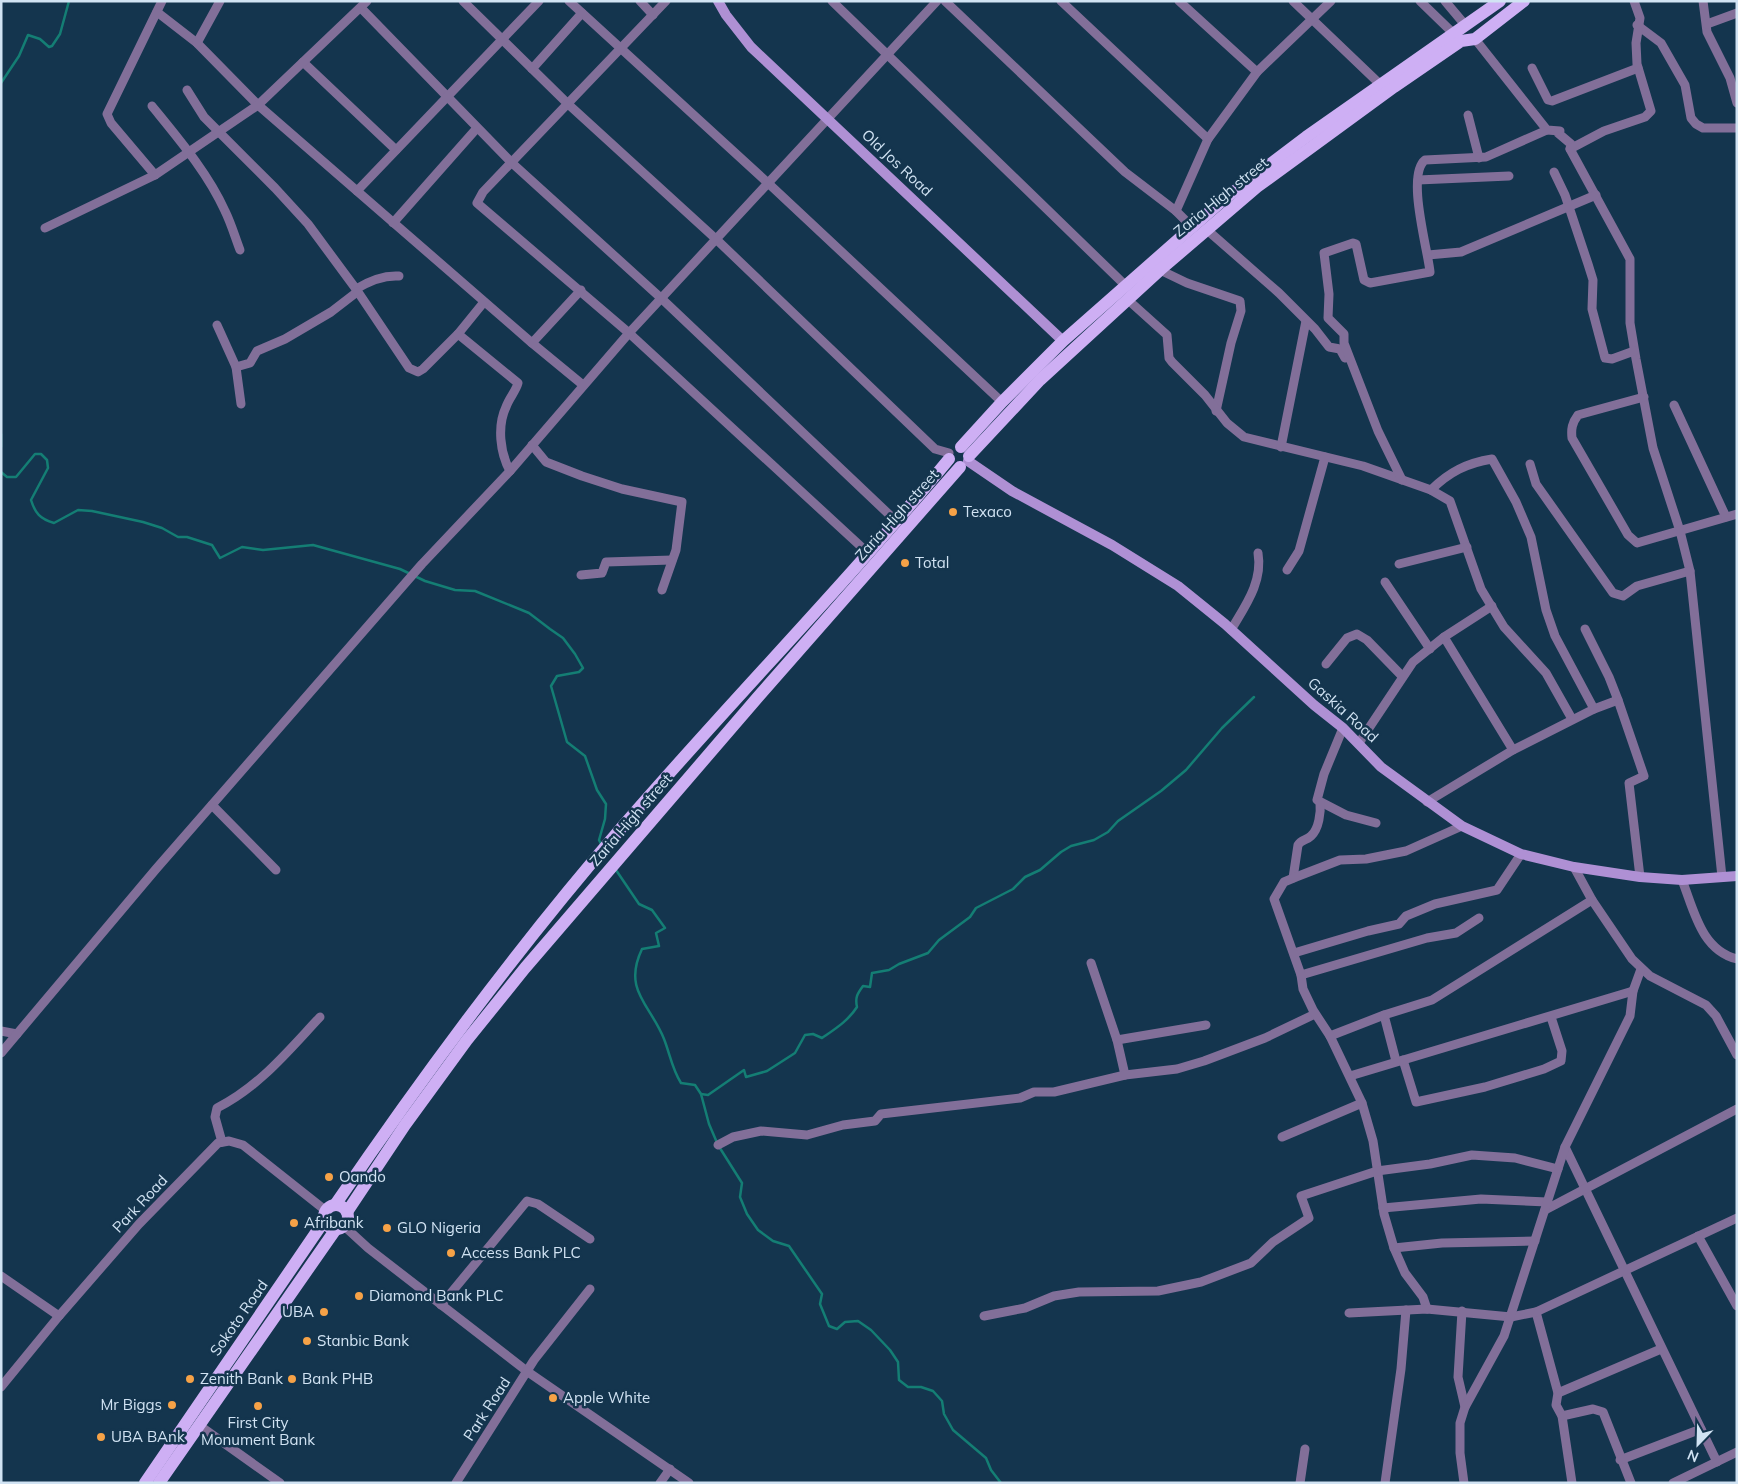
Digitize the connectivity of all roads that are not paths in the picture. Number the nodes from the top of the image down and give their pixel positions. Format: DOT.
graph roads {
  1 [pos="162,1"];
  2 [pos="220,1"];
  3 [pos="463,1"];
  4 [pos="539,1"];
  5 [pos="568,1"];
  6 [pos="640,1"];
  7 [pos="666,1"];
  8 [pos="718,1"];
  9 [pos="832,1"];
  10 [pos="937,1"];
  11 [pos="945,1"];
  12 [pos="1061,1"];
  13 [pos="1179,1"];
  14 [pos="1293,1"];
  15 [pos="1331,1"];
  16 [pos="1420,1"];
  17 [pos="1445,1"];
  18 [pos="1500,1"];
  19 [pos="1524,1"];
  20 [pos="1646,1"];
  21 [pos="1703,1"];
  22 [pos="1634,3"];
  23 [pos="364,4"];
  24 [pos="157,12"];
  25 [pos="1737,12"];
  26 [pos="582,13"];
  27 [pos="653,15"];
  28 [pos="1313,20"];
  29 [pos="1707,24"];
  30 [pos="1638,25"];
  31 [pos="1466,26"];
  32 [pos="1454,34"];
  33 [pos="502,39"];
  34 [pos="1476,39"];
  35 [pos="196,44"];
  36 [pos="622,48"];
  37 [pos="888,54"];
  38 [pos="303,62"];
  39 [pos="1532,68"];
  40 [pos="1638,68"];
  41 [pos="532,69"];
  42 [pos="1257,72"];
  43 [pos="1384,88"];
  44 [pos="187,90"];
  45 [pos="446,97"];
  46 [pos="1737,103"];
  47 [pos="568,104"];
  48 [pos="258,105"];
  49 [pos="152,106"];
  50 [pos="1468,115"];
  51 [pos="828,119"];
  52 [pos="477,128"];
  53 [pos="1737,128"];
  54 [pos="218,130"];
  55 [pos="1547,130"];
  56 [pos="1208,139"];
  57 [pos="1570,149"];
  58 [pos="396,150"];
  59 [pos="188,152"];
  60 [pos="1479,158"];
  61 [pos="512,163"];
  62 [pos="1554,172"];
  63 [pos="155,175"];
  64 [pos="1509,176"];
  65 [pos="1418,180"];
  66 [pos="768,183"];
  67 [pos="357,191"];
  68 [pos="1596,195"];
  69 [pos="1567,207"];
  70 [pos="1176,210"];
  71 [pos="393,223"];
  72 [pos="1191,226"];
  73 [pos="45,228"];
  74 [pos="1206,229"];
  75 [pos="716,240"];
  76 [pos="240,250"];
  77 [pos="1428,255"];
  78 [pos="1160,270"];
  79 [pos="399,276"];
  80 [pos="1125,285"];
  81 [pos="356,290"];
  82 [pos="581,290"];
  83 [pos="662,299"];
  84 [pos="1127,300"];
  85 [pos="484,302"];
  86 [pos="1306,321"];
  87 [pos="217,325"];
  88 [pos="629,333"];
  89 [pos="458,334"];
  90 [pos="1063,341"];
  91 [pos="532,344"];
  92 [pos="1634,351"];
  93 [pos="236,367"];
  94 [pos="1356,377"];
  95 [pos="583,385"];
  96 [pos="1644,397"];
  97 [pos="1002,402"];
  98 [pos="241,404"];
  99 [pos="1674,405"];
  100 [pos="1216,411"];
  101 [pos="532,445"];
  102 [pos="1281,447"];
  103 [pos="949,456"];
  104 [pos="1325,457"];
  105 [pos="965,458"];
  106 [pos="1530,464"];
  107 [pos="510,472"];
  108 [pos="1402,480"];
  109 [pos="1431,490"];
  110 [pos="1737,514"];
  111 [pos="1726,517"];
  112 [pos="897,522"];
  113 [pos="1680,531"];
  114 [pos="1467,547"];
  115 [pos="868,553"];
  116 [pos="1258,553"];
  117 [pos="672,560"];
  118 [pos="1399,564"];
  119 [pos="1287,570"];
  120 [pos="1690,571"];
  121 [pos="581,575"];
  122 [pos="1385,582"];
  123 [pos="662,590"];
  124 [pos="1492,606"];
  125 [pos="1585,629"];
  126 [pos="1231,630"];
  127 [pos="1444,637"];
  128 [pos="1430,649"];
  129 [pos="1326,664"];
  130 [pos="1402,676"];
  131 [pos="1618,700"];
  132 [pos="1594,709"];
  133 [pos="1572,719"];
  134 [pos="1343,728"];
  135 [pos="1359,743"];
  136 [pos="1513,750"];
  137 [pos="1320,802"];
  138 [pos="1427,802"];
  139 [pos="212,804"];
  140 [pos="1376,823"];
  141 [pos="1462,826"];
  142 [pos="1521,854"];
  143 [pos="1574,867"];
  144 [pos="276,870"];
  145 [pos="1640,876"];
  146 [pos="1737,876"];
  147 [pos="1722,877"];
  148 [pos="1293,878"];
  149 [pos="1682,880"];
  150 [pos="575,882"];
  151 [pos="1592,900"];
  152 [pos="1479,918"];
  153 [pos="1294,953"];
  154 [pos="1737,959"];
  155 [pos="1091,963"];
  156 [pos="1641,969"];
  157 [pos="1301,975"];
  158 [pos="1633,991"];
  159 [pos="1316,1014"];
  160 [pos="1384,1015"];
  161 [pos="320,1017"];
  162 [pos="1550,1017"];
  163 [pos="1206,1025"];
  164 [pos="1,1031"];
  165 [pos="17,1034"];
  166 [pos="1330,1036"];
  167 [pos="1117,1040"];
  168 [pos="1,1052"];
  169 [pos="1736,1053"];
  170 [pos="1400,1060"];
  171 [pos="1125,1076"];
  172 [pos="1350,1076"];
  173 [pos="1362,1103"];
  174 [pos="1737,1109"];
  175 [pos="1282,1136"];
  176 [pos="222,1142"];
  177 [pos="718,1145"];
  178 [pos="1565,1147"];
  179 [pos="1558,1169"];
  180 [pos="1377,1171"];
  181 [pos="1586,1188"];
  182 [pos="1546,1206"];
  183 [pos="1383,1208"];
  184 [pos="328,1212"];
  185 [pos="347,1212"];
  186 [pos="1737,1218"];
  187 [pos="340,1228"];
  188 [pos="1698,1236"];
  189 [pos="590,1239"];
  190 [pos="1535,1241"];
  191 [pos="1394,1248"];
  192 [pos="1623,1271"];
  193 [pos="1,1276"];
  194 [pos="590,1289"];
  195 [pos="441,1305"];
  196 [pos="1737,1306"];
  197 [pos="1427,1309"];
  198 [pos="1406,1310"];
  199 [pos="1462,1311"];
  200 [pos="1536,1312"];
  201 [pos="1348,1313"];
  202 [pos="59,1316"];
  203 [pos="984,1316"];
  204 [pos="1511,1317"];
  205 [pos="1661,1349"];
  206 [pos="528,1372"];
  207 [pos="1,1387"];
  208 [pos="1558,1392"];
  209 [pos="1465,1407"];
  210 [pos="1562,1416"];
  211 [pos="200,1426"];
  212 [pos="1701,1429"];
  213 [pos="1305,1449"];
  214 [pos="1737,1452"];
  215 [pos="1620,1460"];
  216 [pos="1717,1462"];
  217 [pos="670,1469"];
  218 [pos="146,1483"];
  219 [pos="160,1483"];
  220 [pos="280,1483"];
  221 [pos="456,1483"];
  222 [pos="660,1483"];
  223 [pos="689,1483"];
  224 [pos="1300,1483"];
  225 [pos="1385,1483"];
  226 [pos="1464,1483"];
  227 [pos="1572,1483"];
  228 [pos="1631,1483"];
  229 [pos="1673,1483"];
  1 -- 24 [label="street"];
  2 -- 35 [label="street"];
  3 -- 33 [label="street"];
  4 -- 33 [label="street"];
  5 -- 26 [label="street"];
  6 -- 27 [label="street"];
  7 -- 27 [label="street"];
  8 -- 51 [label="main road, Old Jos Road"];
  9 -- 37 [label="street"];
  10 -- 37 [label="street"];
  11 -- 70 [label="street"];
  12 -- 56 [label="street"];
  13 -- 42 [label="street"];
  14 -- 28 [label="street"];
  15 -- 28 [label="street"];
  16 -- 32 [label="street"];
  17 -- 31 [label="street"];
  18 -- 31 [label="main road, Zaria High street"];
  19 -- 34 [label="main road, Zaria High street"];
  20 -- 22 [label="street"];
  21 -- 29 [label="street"];
  22 -- 30 [label="street"];
  23 -- 38 [label="street"];
  23 -- 45 [label="street"];
  24 -- 35 [label="street"];
  24 -- 63 [label="street"];
  25 -- 29 [label="street"];
  26 -- 36 [label="street"];
  26 -- 41 [label="street"];
  27 -- 36 [label="street"];
  28 -- 42 [label="street"];
  28 -- 43 [label="street"];
  29 -- 46 [label="street"];
  30 -- 40 [label="street"];
  30 -- 53 [label="street"];
  31 -- 32 [label="main road, Zaria High street"];
  32 -- 43 [label="main road, Zaria High street"];
  33 -- 41 [label="street"];
  33 -- 45 [label="street"];
  34 -- 43 [label="main road, Zaria High street"];
  34 -- 55 [label="street"];
  35 -- 48 [label="street"];
  36 -- 47 [label="street"];
  36 -- 66 [label="street"];
  37 -- 51 [label="street"];
  37 -- 80 [label="street"];
  38 -- 48 [label="street"];
  38 -- 58 [label="street"];
  39 -- 40 [label="street"];
  40 -- 57 [label="street"];
  41 -- 47 [label="street"];
  42 -- 56 [label="street"];
  43 -- 72 [label="main road, Zaria High street"];
  43 -- 74 [label="main road, Zaria High street"];
  44 -- 54 [label="street"];
  45 -- 52 [label="street"];
  45 -- 58 [label="street"];
  47 -- 61 [label="street"];
  47 -- 75 [label="street"];
  48 -- 54 [label="street"];
  48 -- 67 [label="street"];
  49 -- 59 [label="street"];
  50 -- 60 [label="street"];
  51 -- 66 [label="street"];
  51 -- 90 [label="main road, Old Jos Road"];
  52 -- 61 [label="street"];
  52 -- 71 [label="street"];
  54 -- 59 [label="street"];
  54 -- 81 [label="street"];
  55 -- 57 [label="street"];
  55 -- 60 [label="street"];
  56 -- 70 [label="street"];
  57 -- 68 [label="street"];
  58 -- 67 [label="street"];
  59 -- 63 [label="street"];
  59 -- 76 [label="street"];
  60 -- 65 [label="street"];
  61 -- 82 [label="street"];
  61 -- 83 [label="street"];
  62 -- 69 [label="street"];
  63 -- 73 [label="street"];
  64 -- 65 [label="street"];
  65 -- 77 [label="street"];
  66 -- 75 [label="street"];
  66 -- 97 [label="street"];
  67 -- 71 [label="street"];
  68 -- 69 [label="street"];
  68 -- 92 [label="street"];
  69 -- 77 [label="street"];
  69 -- 92 [label="street"];
  70 -- 72 [label="street"];
  71 -- 85 [label="street"];
  72 -- 80 [label="main road, Zaria High street"];
  74 -- 78 [label="main road, Zaria High street"];
  74 -- 86 [label="street"];
  75 -- 83 [label="street"];
  75 -- 103 [label="street"];
  77 -- 94 [label="street"];
  78 -- 84 [label="main road, Zaria High street"];
  78 -- 100 [label="street"];
  79 -- 81 [label="street"];
  80 -- 90 [label="main road, Zaria High street"];
  81 -- 89 [label="street"];
  81 -- 93 [label="street"];
  82 -- 88 [label="street"];
  82 -- 91 [label="street"];
  83 -- 88 [label="street"];
  83 -- 112 [label="street"];
  84 -- 100 [label="street"];
  84 -- 105 [label="main road, Zaria High street"];
  85 -- 89 [label="street"];
  85 -- 91 [label="street"];
  86 -- 94 [label="street"];
  86 -- 102 [label="street"];
  87 -- 93 [label="street"];
  88 -- 95 [label="street"];
  88 -- 115 [label="street"];
  89 -- 107 [label="street"];
  90 -- 97 [label="main road, Zaria High street"];
  91 -- 95 [label="street"];
  92 -- 96 [label="street"];
  93 -- 98 [label="street"];
  94 -- 108 [label="street"];
  95 -- 101 [label="street"];
  96 -- 113 [label="street"];
  96 -- 113 [label="street"];
  97 -- 105 [label="main road, Zaria High street"];
  99 -- 111 [label="street"];
  100 -- 102 [label="street"];
  101 -- 107 [label="street"];
  101 -- 117 [label="street"];
  102 -- 104 [label="street"];
  103 -- 105 [label="main road"];
  103 -- 105 [label="main road"];
  103 -- 112 [label="main road, Zaria High street"];
  104 -- 108 [label="street"];
  104 -- 119 [label="street"];
  105 -- 126 [label="main road, Gaskia Road"];
  105 -- 185 [label="main road, Zaria High street"];
  106 -- 120 [label="street"];
  107 -- 139 [label="street"];
  108 -- 109 [label="street"];
  109 -- 114 [label="street"];
  109 -- 132 [label="street"];
  110 -- 111 [label="street"];
  111 -- 113 [label="street"];
  112 -- 115 [label="main road, Zaria High street"];
  113 -- 120 [label="street"];
  114 -- 118 [label="street"];
  114 -- 124 [label="street"];
  115 -- 150 [label="main road, Zaria High street"];
  116 -- 126 [label="street"];
  117 -- 121 [label="street"];
  117 -- 123 [label="street"];
  120 -- 147 [label="street"];
  122 -- 128 [label="street"];
  124 -- 127 [label="street"];
  124 -- 133 [label="street"];
  125 -- 131 [label="street"];
  126 -- 134 [label="main road, Gaskia Road"];
  127 -- 128 [label="street"];
  127 -- 136 [label="street"];
  128 -- 130 [label="street"];
  129 -- 130 [label="street"];
  130 -- 135 [label="street"];
  131 -- 132 [label="street"];
  131 -- 145 [label="street"];
  132 -- 133 [label="street"];
  133 -- 136 [label="street"];
  134 -- 135 [label="main road, Gaskia Road"];
  134 -- 137 [label="street"];
  135 -- 138 [label="main road, Gaskia Road"];
  136 -- 138 [label="street"];
  137 -- 140 [label="street"];
  137 -- 148 [label="street"];
  138 -- 141 [label="main road, Gaskia Road"];
  139 -- 144 [label="street"];
  139 -- 165 [label="street"];
  141 -- 142 [label="main road, Gaskia Road"];
  141 -- 148 [label="street"];
  142 -- 143 [label="main road, Gaskia Road"];
  142 -- 153 [label="street"];
  143 -- 145 [label="main road, Gaskia Road"];
  143 -- 151 [label="street"];
  145 -- 149 [label="main road, Gaskia Road"];
  146 -- 147 [label="main road, Gaskia Road"];
  147 -- 149 [label="main road, Gaskia Road"];
  148 -- 153 [label="street"];
  149 -- 154 [label="street"];
  150 -- 184 [label="main road, Sokoto Road"];
  151 -- 156 [label="street"];
  151 -- 160 [label="street"];
  152 -- 157 [label="street"];
  153 -- 157 [label="street"];
  155 -- 167 [label="street"];
  156 -- 158 [label="street"];
  156 -- 169 [label="street"];
  157 -- 159 [label="street"];
  158 -- 162 [label="street"];
  158 -- 178 [label="street"];
  159 -- 166 [label="street"];
  159 -- 171 [label="street"];
  160 -- 166 [label="street"];
  160 -- 170 [label="street"];
  161 -- 176 [label="street"];
  162 -- 170 [label="street"];
  162 -- 170 [label="street"];
  163 -- 167 [label="street"];
  164 -- 165 [label="street"];
  165 -- 168 [label="street"];
  166 -- 172 [label="street"];
  167 -- 171 [label="street"];
  170 -- 172 [label="street"];
  171 -- 177 [label="street"];
  172 -- 173 [label="street"];
  173 -- 175 [label="street"];
  173 -- 180 [label="street"];
  174 -- 181 [label="street"];
  176 -- 184 [label="street"];
  176 -- 202 [label="street, Park Road"];
  178 -- 179 [label="street"];
  178 -- 181 [label="street"];
  179 -- 180 [label="street"];
  179 -- 182 [label="street"];
  180 -- 183 [label="street"];
  180 -- 203 [label="street"];
  181 -- 182 [label="street"];
  181 -- 192 [label="street"];
  182 -- 183 [label="street"];
  182 -- 190 [label="street"];
  183 -- 191 [label="street"];
  184 -- 185 [label="main road"];
  184 -- 187 [label="main road"];
  184 -- 218 [label="main road, Sokoto Road"];
  185 -- 187 [label="main road"];
  186 -- 188 [label="street"];
  187 -- 195 [label="street, Park Road"];
  187 -- 211 [label="main road, Sokoto Road"];
  188 -- 192 [label="street"];
  188 -- 196 [label="street"];
  189 -- 195 [label="street"];
  190 -- 191 [label="street"];
  190 -- 204 [label="street"];
  191 -- 197 [label="street"];
  192 -- 200 [label="street"];
  192 -- 205 [label="street"];
  193 -- 202 [label="street"];
  194 -- 206 [label="street"];
  195 -- 206 [label="street, Park Road"];
  197 -- 198 [label="street"];
  197 -- 199 [label="street"];
  198 -- 201 [label="street"];
  198 -- 225 [label="street"];
  199 -- 204 [label="street"];
  199 -- 209 [label="street"];
  200 -- 204 [label="street"];
  200 -- 208 [label="street"];
  202 -- 207 [label="street, Park Road"];
  204 -- 209 [label="street"];
  205 -- 208 [label="street"];
  205 -- 212 [label="street"];
  206 -- 217 [label="street"];
  206 -- 221 [label="street, Park Road"];
  208 -- 210 [label="street"];
  209 -- 226 [label="street"];
  210 -- 215 [label="street"];
  210 -- 227 [label="street"];
  211 -- 219 [label="main road, Sokoto Road"];
  211 -- 220 [label="street"];
  212 -- 215 [label="street"];
  212 -- 216 [label="street"];
  213 -- 224 [label="street"];
  214 -- 216 [label="street"];
  215 -- 228 [label="street"];
  216 -- 229 [label="street"];
  217 -- 222 [label="street"];
  217 -- 223 [label="street"];
}
